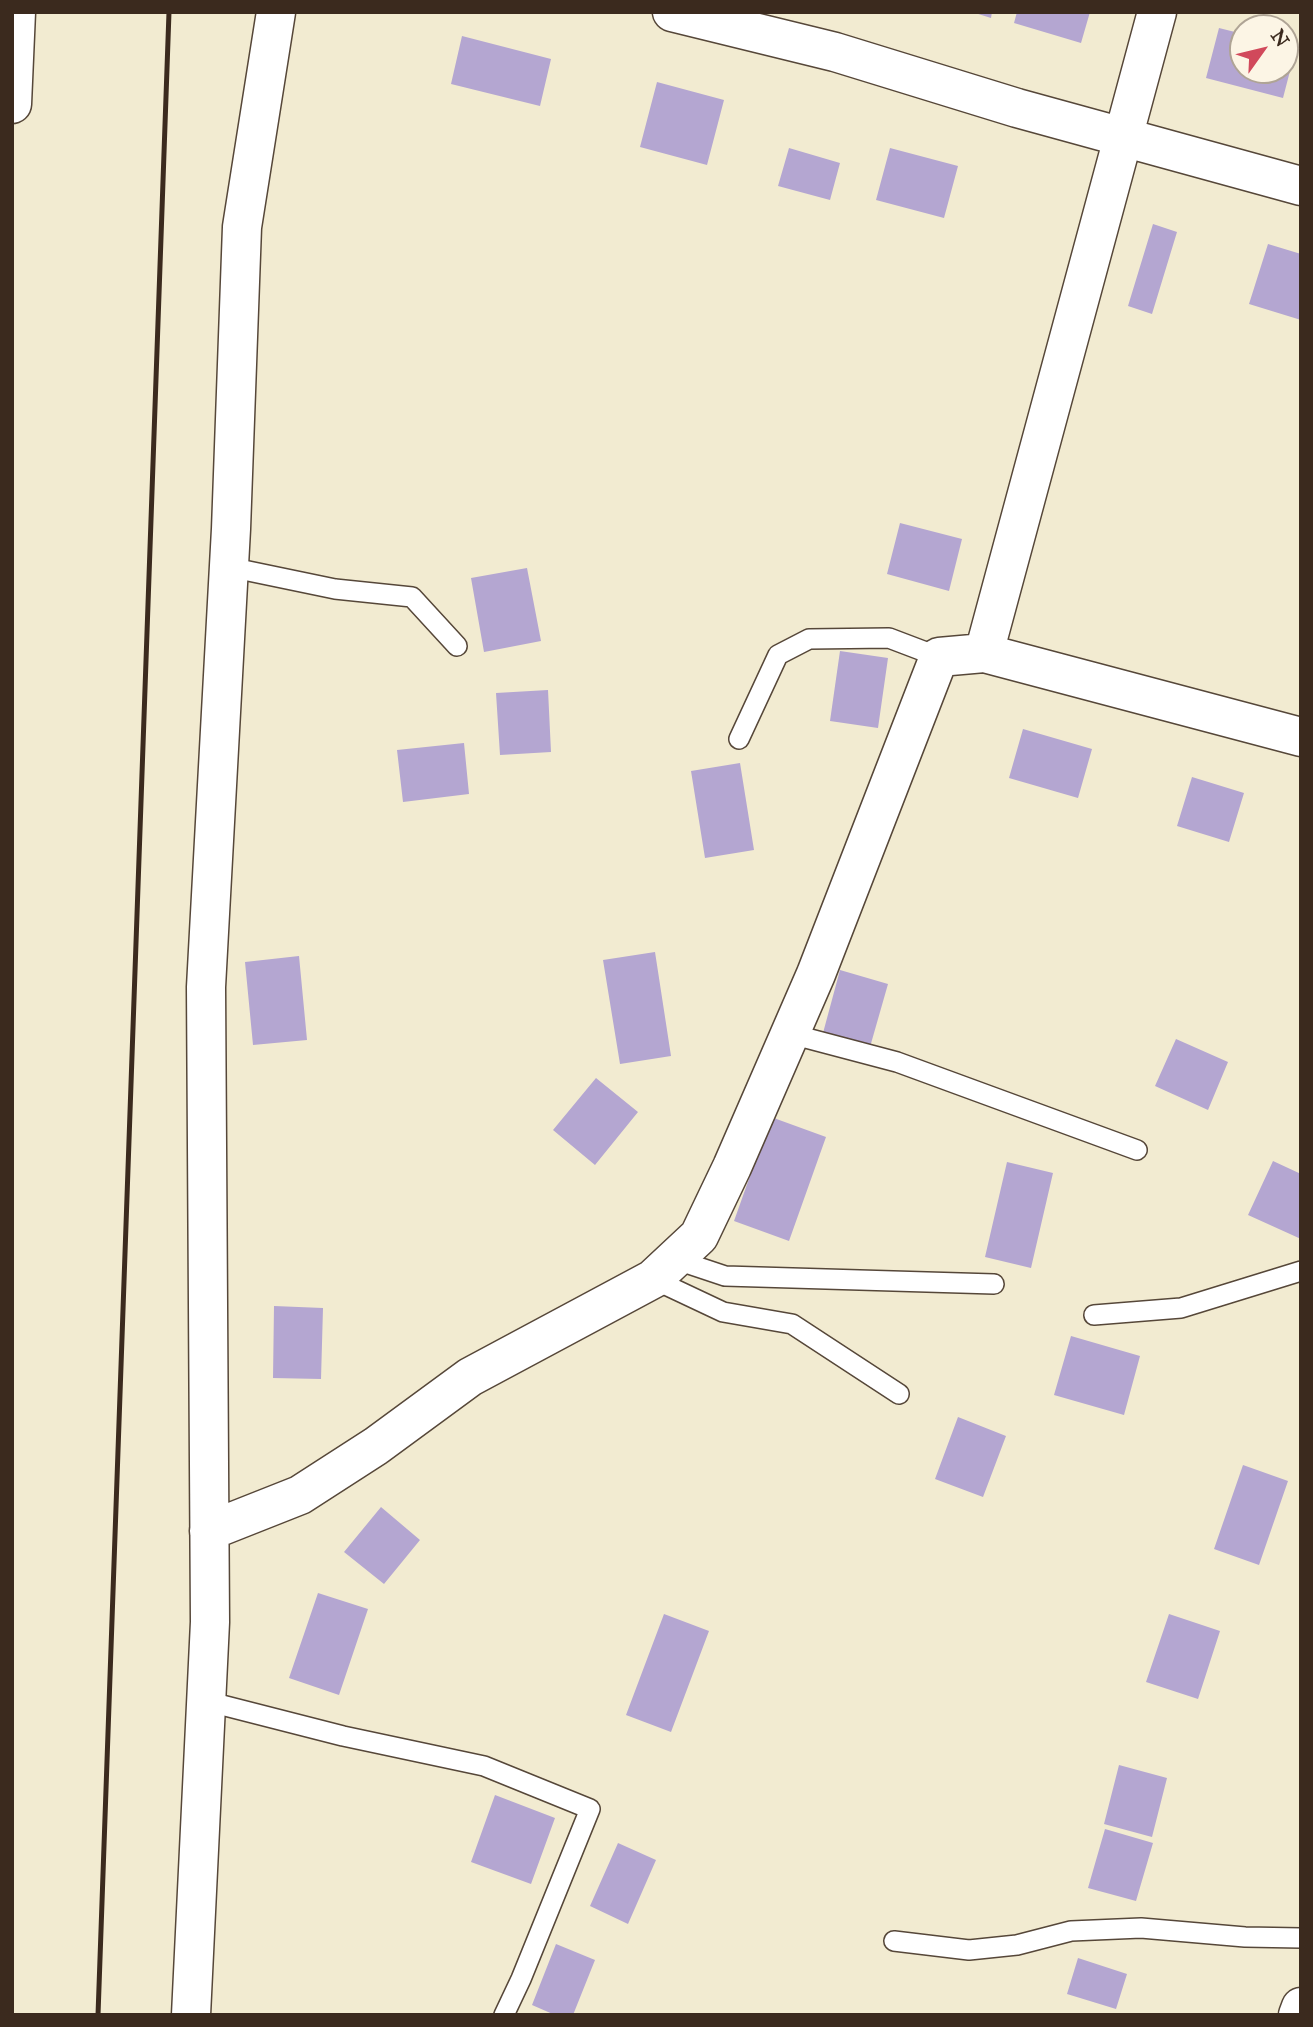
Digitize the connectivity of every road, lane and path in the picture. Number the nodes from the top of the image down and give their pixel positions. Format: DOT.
graph roads {
  1 [pos="16,12"];
  2 [pos="276,12"];
  3 [pos="672,12"];
  4 [pos="1157,12"];
  5 [pos="12,104"];
  6 [pos="1123,137"];
  7 [pos="1301,186"];
  8 [pos="229,567"];
  9 [pos="457,646"];
  10 [pos="984,653"];
  11 [pos="939,657"];
  12 [pos="1301,737"];
  13 [pos="739,739"];
  14 [pos="791,1034"];
  15 [pos="1137,1150"];
  16 [pos="663,1269"];
  17 [pos="1301,1271"];
  18 [pos="994,1284"];
  19 [pos="1094,1315"];
  20 [pos="899,1394"];
  21 [pos="209,1531"];
  22 [pos="206,1700"];
  23 [pos="1301,1938"];
  24 [pos="894,1941"];
  25 [pos="1301,2007"];
  26 [pos="191,2015"];
  27 [pos="504,2015"];
  28 [pos="1298,2015"];
  1 -- 5 [label="street"];
  2 -- 8 [label="street"];
  3 -- 6 [label="street"];
  4 -- 6 [label="street"];
  6 -- 7 [label="street"];
  6 -- 10 [label="street"];
  8 -- 9 [label="lane"];
  8 -- 21 [label="street"];
  10 -- 11 [label="street"];
  10 -- 12 [label="street"];
  11 -- 13 [label="lane"];
  11 -- 14 [label="street"];
  14 -- 15 [label="lane"];
  14 -- 16 [label="street"];
  16 -- 18 [label="lane"];
  16 -- 20 [label="lane"];
  16 -- 21 [label="street"];
  17 -- 19 [label="lane"];
  21 -- 22 [label="street"];
  22 -- 26 [label="street"];
  22 -- 27 [label="lane"];
  23 -- 24 [label="lane"];
  25 -- 28 [label="street"];
}
